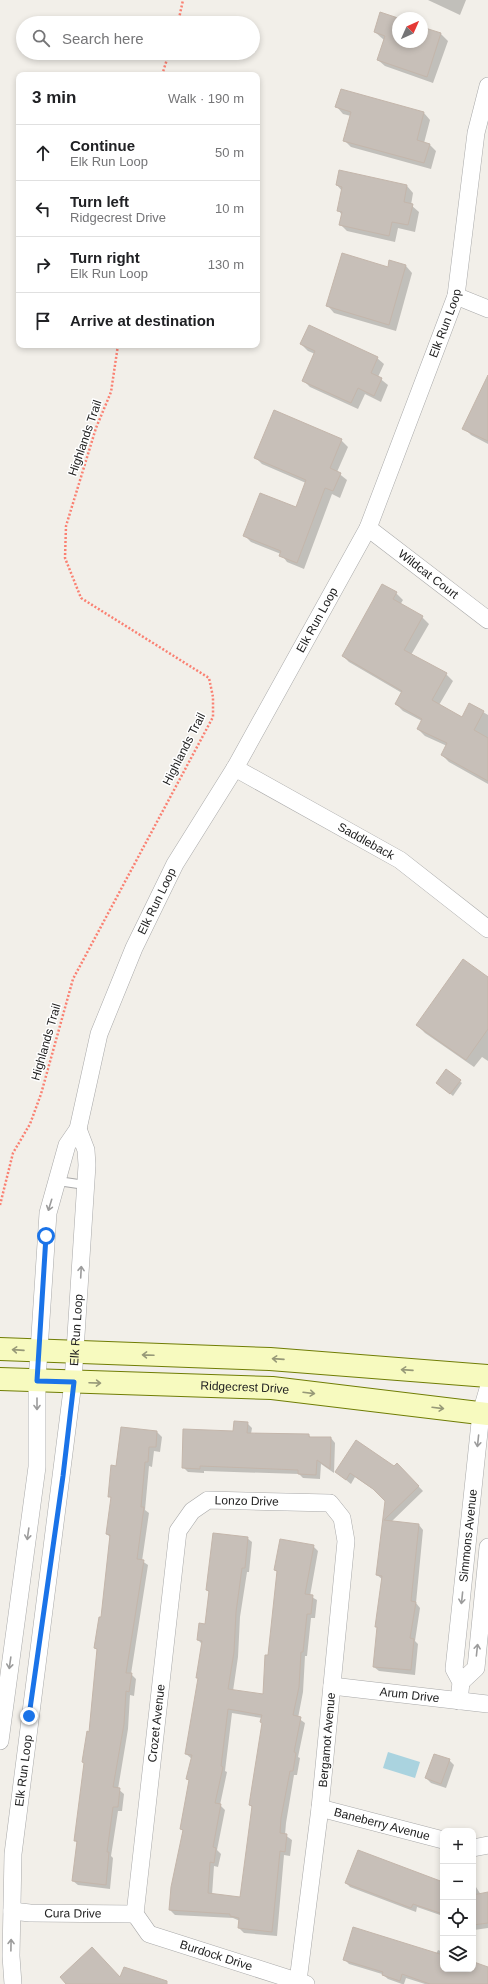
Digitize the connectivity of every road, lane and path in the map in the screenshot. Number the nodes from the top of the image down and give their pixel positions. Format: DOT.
graph roads {
  1 [pos="183,0"];
  2 [pos="180,16"];
  3 [pos="167,60"];
  4 [pos="163,72"];
  5 [pos="488,86"];
  6 [pos="456,296"];
  7 [pos="488,309"];
  8 [pos="118,348"];
  9 [pos="368,528"];
  10 [pos="488,620"];
  11 [pos="235,768"];
  12 [pos="488,929"];
  13 [pos="78,1129"];
  14 [pos="58,1181"];
  15 [pos="85,1185"];
  16 [pos="0,1205"];
  17 [pos="0,1349"];
  18 [pos="39,1351"];
  19 [pos="76,1352"];
  20 [pos="488,1376"];
  21 [pos="0,1379"];
  22 [pos="37,1381"];
  23 [pos="74,1382"];
  24 [pos="488,1389"];
  25 [pos="485,1413"];
  26 [pos="330,1502"];
  27 [pos="178,1531"];
  28 [pos="488,1547"];
  29 [pos="461,1682"];
  30 [pos="332,1686"];
  31 [pos="459,1701"];
  32 [pos="488,1704"];
  33 [pos="0,1741"];
  34 [pos="320,1808"];
  35 [pos="440,1839"];
  36 [pos="488,1845"];
  37 [pos="476,1847"];
  38 [pos="12,1911"];
  39 [pos="135,1914"];
  40 [pos="302,1983"];
  41 [pos="13,1984"];
  1 -- 2 [label="path"];
  3 -- 4 [label="path"];
  5 -- 6 [label="street, Elk Run Loop"];
  6 -- 7 [label="street"];
  6 -- 9 [label="street, Elk Run Loop"];
  8 -- 16 [label="path, Highlands Trail"];
  9 -- 10 [label="street, Wildcat Court"];
  9 -- 11 [label="street, Elk Run Loop"];
  11 -- 12 [label="street, Saddleback"];
  11 -- 13 [label="street, Elk Run Loop"];
  13 -- 14 [label="street, Elk Run Loop"];
  13 -- 15 [label="street, Elk Run Loop"];
  14 -- 15 [label="lane"];
  14 -- 18 [label="street, Elk Run Loop, one-way"];
  19 -- 15 [label="street, Elk Run Loop, one-way"];
  18 -- 17 [label="street, one-way"];
  18 -- 19 [label="street"];
  18 -- 22 [label="street, Elk Run Loop"];
  20 -- 19 [label="street, one-way"];
  19 -- 23 [label="street, Elk Run Loop"];
  21 -- 22 [label="street, Ridgecrest Drive"];
  22 -- 23 [label="street, Ridgecrest Drive"];
  22 -- 33 [label="street, Elk Run Loop, one-way"];
  23 -- 25 [label="street, Ridgecrest Drive, one-way"];
  23 -- 38 [label="street, Elk Run Loop"];
  24 -- 25 [label="street, Simmons Avenue"];
  25 -- 29 [label="street, Simmons Avenue, one-way"];
  26 -- 27 [label="street, Lonzo Drive"];
  26 -- 30 [label="street, Bergamot Avenue"];
  27 -- 39 [label="street, Crozet Avenue"];
  29 -- 28 [label="street, Simmons Avenue, one-way"];
  29 -- 31 [label="street, Simmons Avenue"];
  30 -- 31 [label="street, Arum Drive"];
  30 -- 34 [label="street, Bergamot Avenue"];
  31 -- 32 [label="street, Arum Drive"];
  34 -- 35 [label="street, Baneberry Avenue"];
  34 -- 40 [label="street, Bergamot Avenue"];
  36 -- 37 [label="street"];
  38 -- 39 [label="street, Cura Drive"];
  41 -- 38 [label="street, Elk Run Loop, one-way"];
  39 -- 40 [label="street, Burdock Drive"];
}
